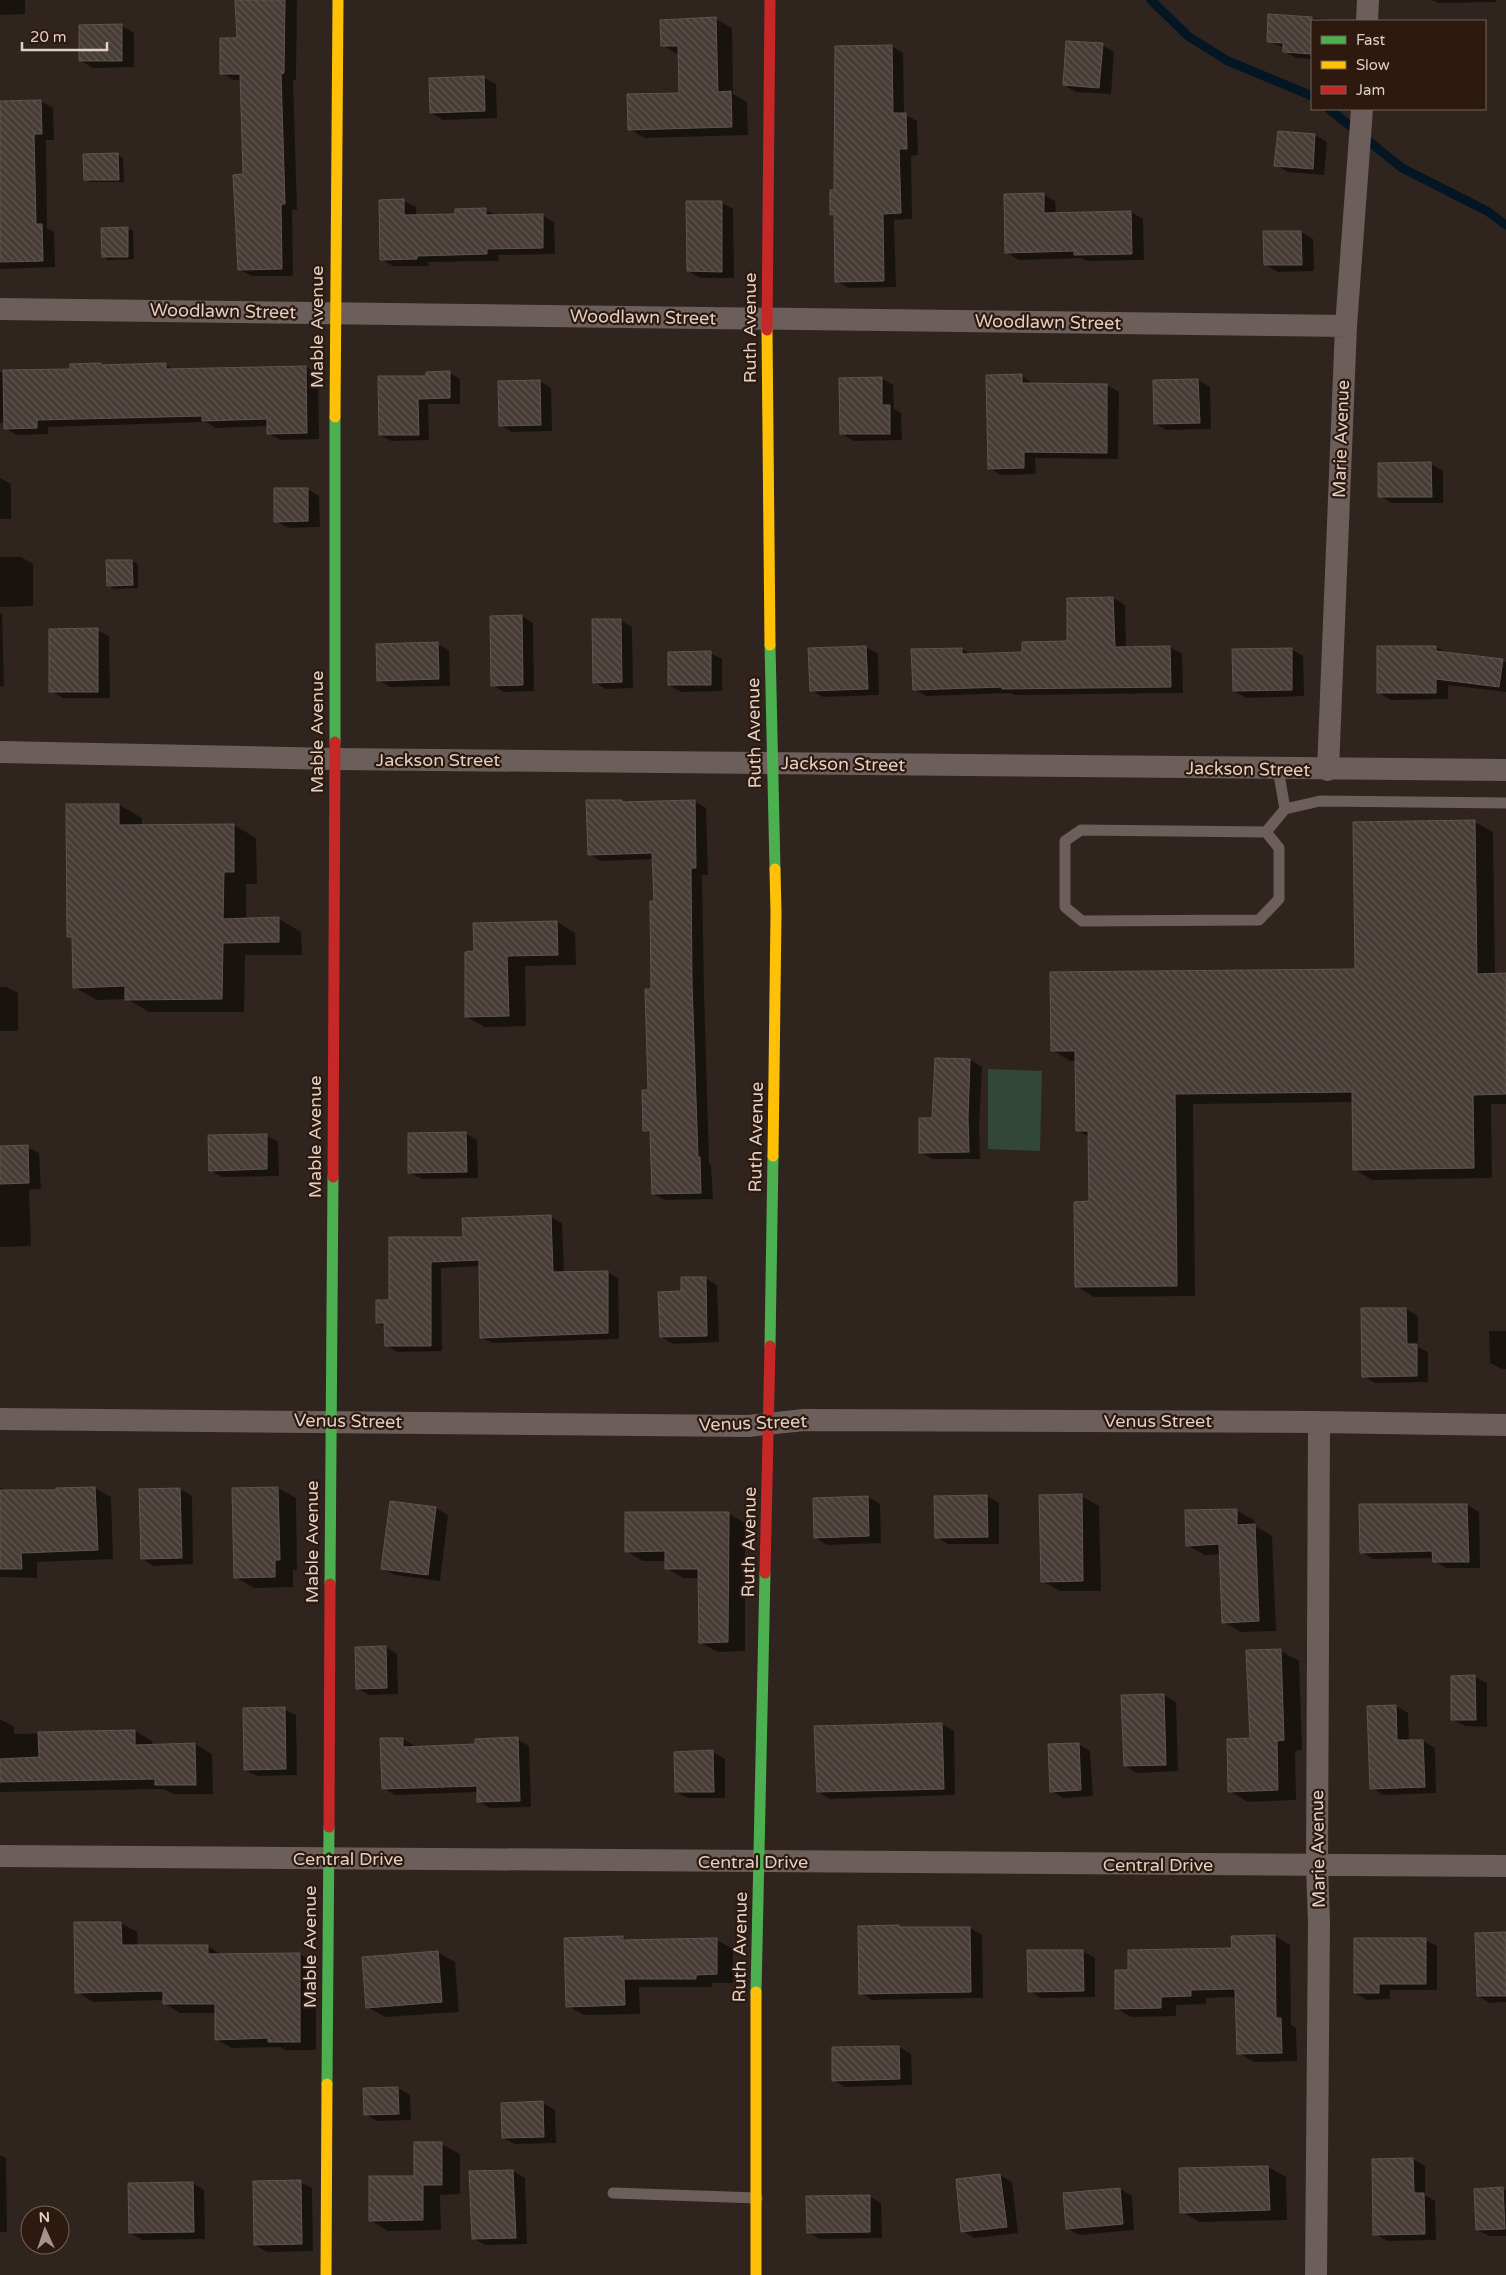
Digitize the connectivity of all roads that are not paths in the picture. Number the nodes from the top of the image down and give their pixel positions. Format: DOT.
graph roads {
  1 [pos="338,0"];
  2 [pos="770,0"];
  3 [pos="1368,0"];
  4 [pos="1367,20"];
  5 [pos="1361,111"];
  6 [pos="0,309"];
  7 [pos="335,312"];
  8 [pos="768,319"];
  9 [pos="1346,326"];
  10 [pos="0,752"];
  11 [pos="335,759"];
  12 [pos="771,763"];
  13 [pos="1278,769"];
  14 [pos="1328,770"];
  15 [pos="1506,770"];
  16 [pos="1506,803"];
  17 [pos="1285,809"];
  18 [pos="1266,832"];
  19 [pos="0,1419"];
  20 [pos="330,1421"];
  21 [pos="1319,1422"];
  22 [pos="769,1424"];
  23 [pos="1506,1425"];
  24 [pos="0,1856"];
  25 [pos="328,1859"];
  26 [pos="759,1862"];
  27 [pos="1506,1866"];
  28 [pos="1317,1867"];
  29 [pos="614,2193"];
  30 [pos="757,2198"];
  31 [pos="326,2275"];
  32 [pos="756,2275"];
  33 [pos="1316,2275"];
  1 -- 7 [label="street, Mable Avenue"];
  2 -- 8 [label="street, Ruth Avenue"];
  3 -- 4 [label="street"];
  5 -- 9 [label="street, Marie Avenue"];
  6 -- 7 [label="street, Woodlawn Street"];
  7 -- 8 [label="street, Woodlawn Street"];
  7 -- 11 [label="street, Mable Avenue"];
  8 -- 9 [label="street, Woodlawn Street"];
  8 -- 12 [label="street, Ruth Avenue"];
  9 -- 14 [label="street, Marie Avenue"];
  10 -- 11 [label="street, Jackson Street"];
  11 -- 12 [label="street, Jackson Street"];
  11 -- 20 [label="street, Mable Avenue"];
  12 -- 13 [label="street, Jackson Street"];
  12 -- 22 [label="street, Ruth Avenue"];
  13 -- 14 [label="street, Jackson Street"];
  13 -- 17 [label="lane"];
  14 -- 15 [label="street, Jackson Street"];
  16 -- 17 [label="lane"];
  17 -- 18 [label="lane"];
  18 -- 18 [label="lane"];
  19 -- 20 [label="street, Venus Street"];
  20 -- 22 [label="street, Venus Street"];
  20 -- 25 [label="street, Mable Avenue"];
  21 -- 22 [label="street, Venus Street"];
  21 -- 23 [label="street, Venus Street"];
  21 -- 28 [label="street, Marie Avenue"];
  22 -- 26 [label="street, Ruth Avenue"];
  24 -- 25 [label="street, Central Drive"];
  25 -- 26 [label="street, Central Drive"];
  25 -- 31 [label="street, Mable Avenue"];
  26 -- 28 [label="street, Central Drive"];
  26 -- 30 [label="street, Ruth Avenue"];
  27 -- 28 [label="street, Central Drive"];
  28 -- 33 [label="street, Marie Avenue"];
  29 -- 30 [label="lane"];
  30 -- 32 [label="street, Ruth Avenue"];
}
